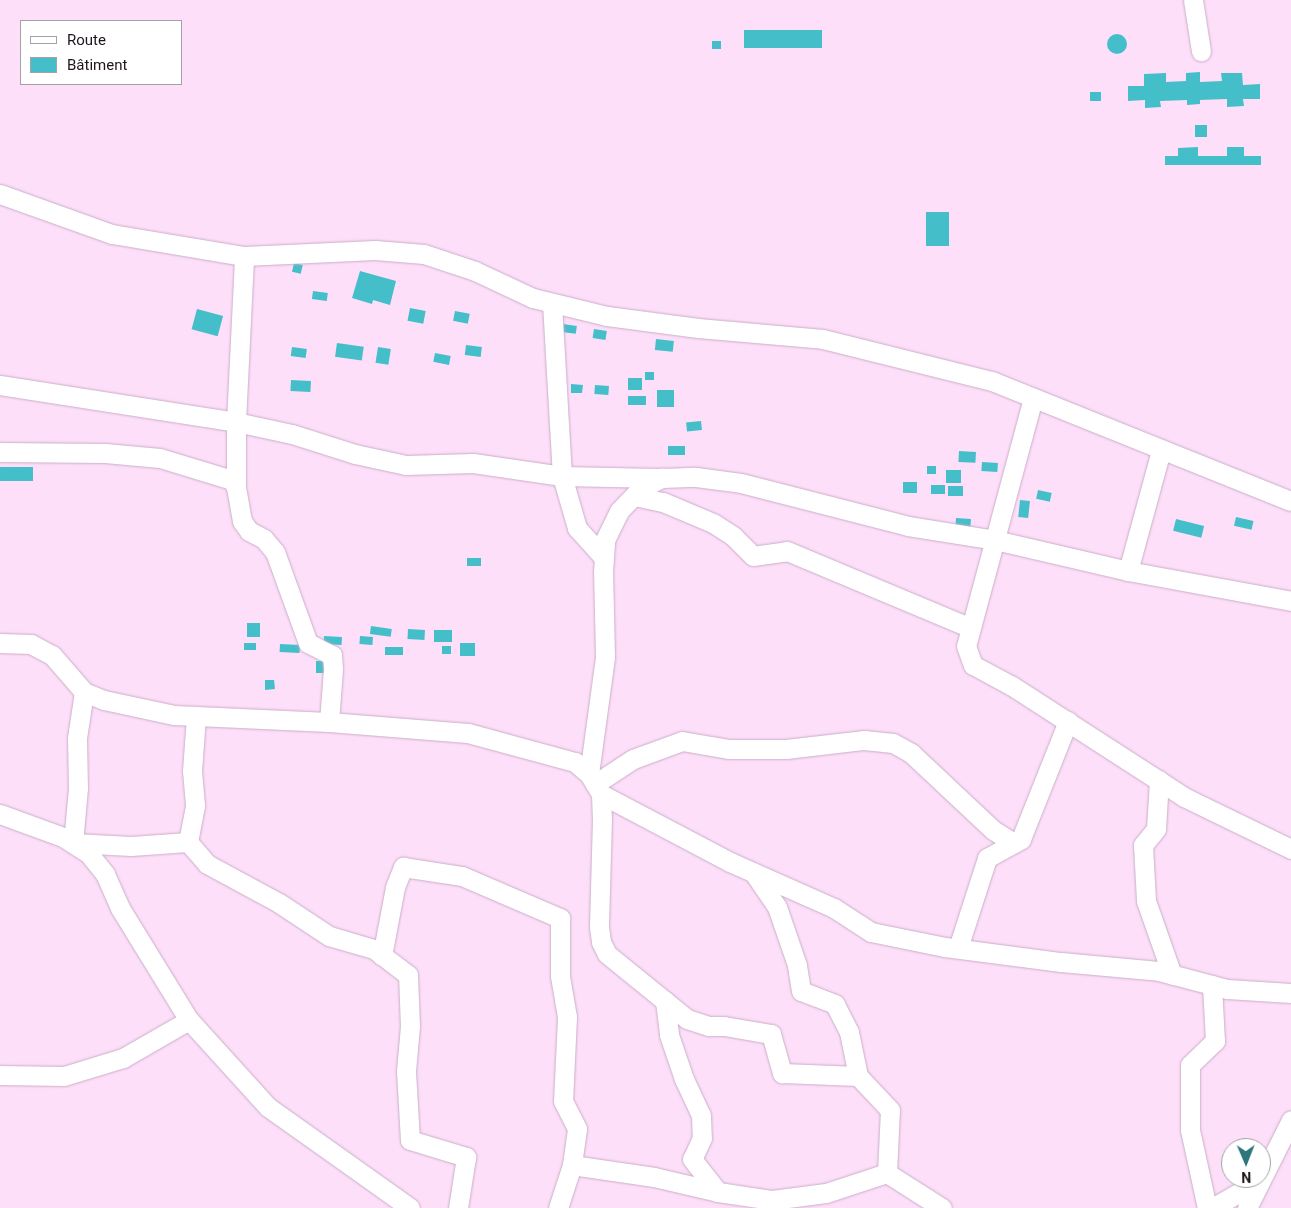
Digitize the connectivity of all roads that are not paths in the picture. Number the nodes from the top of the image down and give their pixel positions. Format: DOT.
graph roads {
  1 [pos="1193,0"];
  2 [pos="1201,51"];
  3 [pos="0,194"];
  4 [pos="244,256"];
  5 [pos="552,303"];
  6 [pos="0,385"];
  7 [pos="1033,398"];
  8 [pos="236,422"];
  9 [pos="1161,450"];
  10 [pos="0,452"];
  11 [pos="562,476"];
  12 [pos="662,478"];
  13 [pos="236,487"];
  14 [pos="634,496"];
  15 [pos="1291,501"];
  16 [pos="995,540"];
  17 [pos="604,558"];
  18 [pos="1128,571"];
  19 [pos="1291,601"];
  20 [pos="970,628"];
  21 [pos="0,643"];
  22 [pos="84,692"];
  23 [pos="196,716"];
  24 [pos="1068,721"];
  25 [pos="328,722"];
  26 [pos="1159,780"];
  27 [pos="595,784"];
  28 [pos="0,814"];
  29 [pos="188,842"];
  30 [pos="73,843"];
  31 [pos="1014,843"];
  32 [pos="1291,849"];
  33 [pos="753,872"];
  34 [pos="958,948"];
  35 [pos="382,956"];
  36 [pos="1172,975"];
  37 [pos="1212,985"];
  38 [pos="1291,993"];
  39 [pos="665,1001"];
  40 [pos="189,1020"];
  41 [pos="0,1075"];
  42 [pos="858,1076"];
  43 [pos="1291,1120"];
  44 [pos="1271,1159"];
  45 [pos="572,1165"];
  46 [pos="887,1173"];
  47 [pos="1246,1188"];
  48 [pos="1256,1188"];
  49 [pos="718,1192"];
  50 [pos="410,1208"];
  51 [pos="458,1208"];
  52 [pos="558,1208"];
  53 [pos="942,1208"];
  54 [pos="1207,1208"];
  55 [pos="1212,1208"];
  56 [pos="1246,1208"];
  1 -- 2 [label="street"];
  3 -- 4 [label="street"];
  4 -- 5 [label="street"];
  4 -- 8 [label="street"];
  5 -- 7 [label="street"];
  5 -- 11 [label="street"];
  6 -- 8 [label="street"];
  7 -- 9 [label="street"];
  7 -- 16 [label="street"];
  8 -- 11 [label="street"];
  8 -- 13 [label="street"];
  9 -- 15 [label="street"];
  9 -- 18 [label="street"];
  10 -- 13 [label="street"];
  11 -- 12 [label="street"];
  11 -- 17 [label="street"];
  12 -- 14 [label="street"];
  12 -- 16 [label="street"];
  13 -- 25 [label="street"];
  14 -- 17 [label="street"];
  14 -- 20 [label="street"];
  16 -- 18 [label="street"];
  16 -- 20 [label="street"];
  17 -- 27 [label="street"];
  18 -- 19 [label="street"];
  20 -- 24 [label="street"];
  21 -- 22 [label="street"];
  22 -- 23 [label="street"];
  22 -- 30 [label="street"];
  23 -- 25 [label="street"];
  23 -- 29 [label="street"];
  24 -- 26 [label="street"];
  24 -- 31 [label="street"];
  25 -- 27 [label="street"];
  26 -- 32 [label="street"];
  26 -- 36 [label="street"];
  27 -- 31 [label="street"];
  27 -- 33 [label="street"];
  27 -- 39 [label="street"];
  28 -- 30 [label="street"];
  29 -- 30 [label="street"];
  29 -- 35 [label="street"];
  30 -- 40 [label="street"];
  31 -- 34 [label="street"];
  33 -- 34 [label="street"];
  33 -- 42 [label="street"];
  34 -- 36 [label="street"];
  35 -- 45 [label="street"];
  35 -- 51 [label="street"];
  36 -- 37 [label="street"];
  37 -- 38 [label="street"];
  37 -- 54 [label="street"];
  39 -- 42 [label="street"];
  39 -- 49 [label="street"];
  40 -- 41 [label="street"];
  40 -- 50 [label="street"];
  42 -- 46 [label="street"];
  43 -- 44 [label="street"];
  45 -- 49 [label="street"];
  45 -- 52 [label="street"];
  46 -- 49 [label="street"];
  46 -- 53 [label="street"];
  47 -- 55 [label="street"];
  48 -- 56 [label="street"];
}
